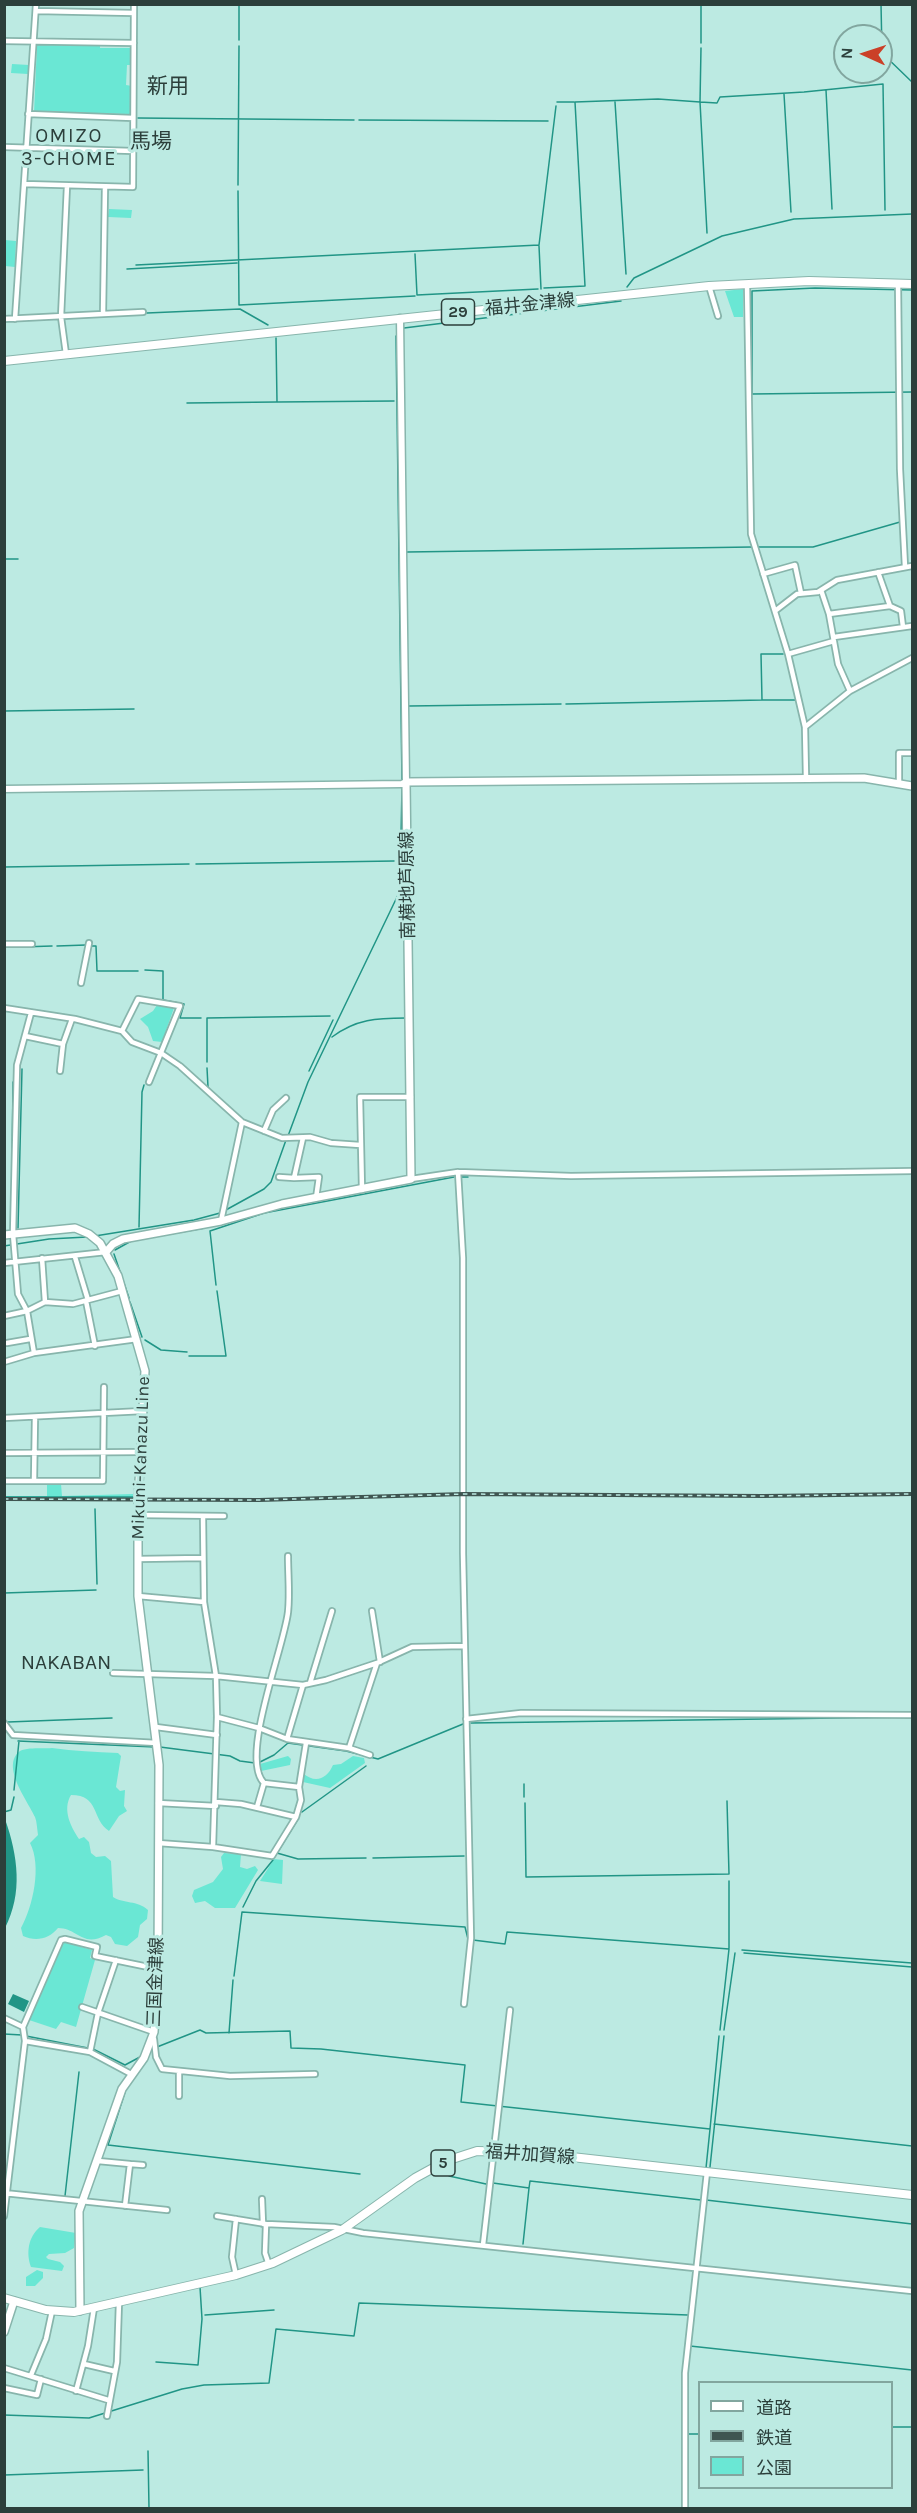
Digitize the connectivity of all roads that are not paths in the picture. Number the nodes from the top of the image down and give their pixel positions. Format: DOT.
graph roads {
  1 [pos="36,4"];
  2 [pos="134,4"];
  3 [pos="36,11"];
  4 [pos="134,13"];
  5 [pos="4,41"];
  6 [pos="33,41"];
  7 [pos="134,43"];
  8 [pos="28,114"];
  9 [pos="133,118"];
  10 [pos="4,147"];
  11 [pos="26,148"];
  12 [pos="133,151"];
  13 [pos="24,184"];
  14 [pos="67,186"];
  15 [pos="105,187"];
  16 [pos="898,283"];
  17 [pos="747,284"];
  18 [pos="912,284"];
  19 [pos="709,286"];
  20 [pos="143,312"];
  21 [pos="103,315"];
  22 [pos="718,316"];
  23 [pos="61,317"];
  24 [pos="400,318"];
  25 [pos="15,319"];
  26 [pos="4,320"];
  27 [pos="66,354"];
  28 [pos="4,361"];
  29 [pos="912,566"];
  30 [pos="905,567"];
  31 [pos="878,572"];
  32 [pos="763,574"];
  33 [pos="821,590"];
  34 [pos="801,593"];
  35 [pos="890,606"];
  36 [pos="775,611"];
  37 [pos="829,614"];
  38 [pos="912,626"];
  39 [pos="903,627"];
  40 [pos="834,639"];
  41 [pos="788,654"];
  42 [pos="912,658"];
  43 [pos="850,691"];
  44 [pos="805,727"];
  45 [pos="912,753"];
  46 [pos="806,777"];
  47 [pos="402,783"];
  48 [pos="899,784"];
  49 [pos="912,786"];
  50 [pos="4,789"];
  51 [pos="89,943"];
  52 [pos="4,944"];
  53 [pos="32,944"];
  54 [pos="81,983"];
  55 [pos="4,1008"];
  56 [pos="31,1013"];
  57 [pos="72,1019"];
  58 [pos="122,1031"];
  59 [pos="25,1036"];
  60 [pos="63,1044"];
  61 [pos="161,1053"];
  62 [pos="60,1071"];
  63 [pos="149,1082"];
  64 [pos="411,1097"];
  65 [pos="286,1098"];
  66 [pos="242,1122"];
  67 [pos="264,1131"];
  68 [pos="303,1138"];
  69 [pos="360,1144"];
  70 [pos="912,1171"];
  71 [pos="458,1172"];
  72 [pos="279,1178"];
  73 [pos="294,1178"];
  74 [pos="411,1179"];
  75 [pos="362,1190"];
  76 [pos="316,1198"];
  77 [pos="220,1221"];
  78 [pos="4,1234"];
  79 [pos="13,1234"];
  80 [pos="106,1252"];
  81 [pos="75,1257"];
  82 [pos="42,1258"];
  83 [pos="16,1262"];
  84 [pos="4,1263"];
  85 [pos="122,1292"];
  86 [pos="87,1301"];
  87 [pos="45,1302"];
  88 [pos="27,1311"];
  89 [pos="4,1316"];
  90 [pos="30,1339"];
  91 [pos="137,1339"];
  92 [pos="7,1343"];
  93 [pos="95,1346"];
  94 [pos="34,1353"];
  95 [pos="4,1362"];
  96 [pos="104,1387"];
  97 [pos="142,1412"];
  98 [pos="104,1413"];
  99 [pos="35,1417"];
  100 [pos="4,1418"];
  101 [pos="140,1452"];
  102 [pos="4,1453"];
  103 [pos="34,1453"];
  104 [pos="104,1453"];
  105 [pos="4,1480"];
  106 [pos="34,1481"];
  107 [pos="138,1515"];
  108 [pos="203,1516"];
  109 [pos="224,1516"];
  110 [pos="288,1556"];
  111 [pos="203,1558"];
  112 [pos="138,1559"];
  113 [pos="138,1596"];
  114 [pos="204,1602"];
  115 [pos="332,1611"];
  116 [pos="372,1611"];
  117 [pos="465,1646"];
  118 [pos="379,1662"];
  119 [pos="113,1673"];
  120 [pos="149,1674"];
  121 [pos="216,1676"];
  122 [pos="271,1682"];
  123 [pos="310,1683"];
  124 [pos="303,1685"];
  125 [pos="912,1715"];
  126 [pos="217,1718"];
  127 [pos="466,1719"];
  128 [pos="4,1723"];
  129 [pos="156,1727"];
  130 [pos="259,1728"];
  131 [pos="217,1736"];
  132 [pos="287,1739"];
  133 [pos="306,1745"];
  134 [pos="157,1746"];
  135 [pos="349,1748"];
  136 [pos="370,1755"];
  137 [pos="264,1783"];
  138 [pos="299,1787"];
  139 [pos="158,1803"];
  140 [pos="216,1804"];
  141 [pos="257,1808"];
  142 [pos="296,1817"];
  143 [pos="156,1843"];
  144 [pos="213,1847"];
  145 [pos="116,1960"];
  146 [pos="158,1969"];
  147 [pos="464,2004"];
  148 [pos="82,2007"];
  149 [pos="510,2010"];
  150 [pos="98,2013"];
  151 [pos="4,2018"];
  152 [pos="23,2027"];
  153 [pos="154,2036"];
  154 [pos="25,2042"];
  155 [pos="90,2052"];
  156 [pos="156,2056"];
  157 [pos="144,2058"];
  158 [pos="179,2071"];
  159 [pos="131,2074"];
  160 [pos="315,2074"];
  161 [pos="179,2096"];
  162 [pos="494,2151"];
  163 [pos="98,2161"];
  164 [pos="130,2164"];
  165 [pos="143,2165"];
  166 [pos="707,2172"];
  167 [pos="7,2193"];
  168 [pos="912,2195"];
  169 [pos="262,2199"];
  170 [pos="82,2202"];
  171 [pos="125,2206"];
  172 [pos="167,2210"];
  173 [pos="4,2216"];
  174 [pos="216,2216"];
  175 [pos="236,2219"];
  176 [pos="265,2224"];
  177 [pos="342,2230"];
  178 [pos="483,2245"];
  179 [pos="269,2265"];
  180 [pos="697,2268"];
  181 [pos="236,2275"];
  182 [pos="912,2291"];
  183 [pos="4,2298"];
  184 [pos="14,2301"];
  185 [pos="119,2301"];
  186 [pos="93,2308"];
  187 [pos="52,2311"];
  188 [pos="80,2311"];
  189 [pos="4,2332"];
  190 [pos="84,2364"];
  191 [pos="4,2368"];
  192 [pos="114,2371"];
  193 [pos="31,2375"];
  194 [pos="41,2379"];
  195 [pos="4,2388"];
  196 [pos="76,2391"];
  197 [pos="108,2400"];
  198 [pos="107,2416"];
  199 [pos="685,2508"];
  1 -- 3 [label="street"];
  2 -- 4 [label="street"];
  3 -- 4 [label="street"];
  3 -- 6 [label="street"];
  4 -- 7 [label="street"];
  5 -- 6 [label="street"];
  6 -- 7 [label="street"];
  6 -- 8 [label="street"];
  7 -- 9 [label="street"];
  8 -- 9 [label="street"];
  8 -- 11 [label="street"];
  9 -- 12 [label="street"];
  10 -- 11 [label="street"];
  11 -- 12 [label="street"];
  11 -- 13 [label="street"];
  12 -- 15 [label="street"];
  13 -- 14 [label="street"];
  13 -- 25 [label="street"];
  14 -- 15 [label="street"];
  14 -- 23 [label="street"];
  15 -- 21 [label="street"];
  16 -- 17 [label="main road, 福井金津線 / 29"];
  16 -- 18 [label="main road, 福井金津線 / 29"];
  16 -- 30 [label="street"];
  17 -- 19 [label="main road, 福井金津線 / 29"];
  17 -- 32 [label="street"];
  19 -- 22 [label="street"];
  19 -- 24 [label="main road, 福井金津線 / 29"];
  20 -- 21 [label="street"];
  21 -- 23 [label="street"];
  23 -- 25 [label="street"];
  23 -- 27 [label="street"];
  24 -- 27 [label="main road, 福井金津線 / 29"];
  24 -- 47 [label="street"];
  25 -- 26 [label="street"];
  27 -- 28 [label="main road, 福井金津線 / 29"];
  29 -- 30 [label="street"];
  30 -- 31 [label="street"];
  31 -- 33 [label="street"];
  31 -- 35 [label="street"];
  32 -- 34 [label="street"];
  32 -- 36 [label="street"];
  33 -- 34 [label="street"];
  33 -- 37 [label="street"];
  34 -- 36 [label="street"];
  35 -- 37 [label="street"];
  35 -- 39 [label="street"];
  36 -- 41 [label="street"];
  37 -- 40 [label="street"];
  38 -- 39 [label="street"];
  39 -- 40 [label="street"];
  40 -- 41 [label="street"];
  40 -- 43 [label="street"];
  41 -- 44 [label="street"];
  42 -- 43 [label="street"];
  43 -- 44 [label="street"];
  44 -- 46 [label="street"];
  45 -- 48 [label="street"];
  46 -- 47 [label="main road"];
  46 -- 48 [label="main road"];
  47 -- 50 [label="street"];
  47 -- 64 [label="main road, 南横地芦原線"];
  48 -- 49 [label="main road"];
  51 -- 54 [label="street"];
  52 -- 53 [label="street"];
  55 -- 56 [label="street"];
  56 -- 57 [label="street"];
  56 -- 59 [label="street"];
  57 -- 58 [label="street"];
  57 -- 60 [label="street"];
  58 -- 61 [label="street"];
  58 -- 61 [label="street"];
  59 -- 60 [label="street"];
  59 -- 79 [label="street"];
  60 -- 62 [label="street"];
  61 -- 63 [label="street"];
  61 -- 66 [label="street"];
  64 -- 69 [label="street"];
  64 -- 74 [label="main road, 南横地芦原線"];
  65 -- 67 [label="street"];
  66 -- 67 [label="street"];
  66 -- 77 [label="street"];
  67 -- 68 [label="street"];
  68 -- 69 [label="street"];
  68 -- 73 [label="street"];
  69 -- 75 [label="street"];
  70 -- 71 [label="street"];
  71 -- 74 [label="street"];
  71 -- 117 [label="street"];
  72 -- 73 [label="street"];
  73 -- 76 [label="street"];
  74 -- 75 [label="main road"];
  75 -- 76 [label="main road"];
  76 -- 77 [label="main road"];
  77 -- 80 [label="main road"];
  78 -- 79 [label="main road, Mikuni-Kanazu Line"];
  79 -- 80 [label="main road, Mikuni-Kanazu Line"];
  79 -- 83 [label="street"];
  80 -- 81 [label="street"];
  80 -- 85 [label="main road, Mikuni-Kanazu Line"];
  81 -- 82 [label="street"];
  81 -- 86 [label="street"];
  82 -- 83 [label="street"];
  82 -- 87 [label="street"];
  83 -- 84 [label="street"];
  83 -- 88 [label="street"];
  85 -- 86 [label="street"];
  85 -- 91 [label="main road, Mikuni-Kanazu Line"];
  86 -- 87 [label="street"];
  86 -- 93 [label="street"];
  87 -- 88 [label="street"];
  88 -- 89 [label="street"];
  88 -- 90 [label="street"];
  90 -- 92 [label="street"];
  90 -- 94 [label="street"];
  91 -- 93 [label="street"];
  91 -- 97 [label="main road, Mikuni-Kanazu Line"];
  93 -- 94 [label="street"];
  94 -- 95 [label="street"];
  96 -- 98 [label="street"];
  97 -- 98 [label="street"];
  97 -- 101 [label="main road, Mikuni-Kanazu Line"];
  98 -- 99 [label="street"];
  98 -- 104 [label="street"];
  99 -- 100 [label="street"];
  99 -- 103 [label="street"];
  101 -- 104 [label="street"];
  101 -- 107 [label="main road, Mikuni-Kanazu Line"];
  102 -- 103 [label="street"];
  103 -- 104 [label="street"];
  103 -- 106 [label="street"];
  104 -- 106 [label="street"];
  105 -- 106 [label="street"];
  107 -- 108 [label="street"];
  107 -- 112 [label="main road, Mikuni-Kanazu Line"];
  108 -- 109 [label="street"];
  108 -- 111 [label="street"];
  110 -- 122 [label="street"];
  111 -- 112 [label="street"];
  111 -- 114 [label="street"];
  112 -- 113 [label="main road, Mikuni-Kanazu Line"];
  113 -- 114 [label="street"];
  113 -- 120 [label="main road, Mikuni-Kanazu Line"];
  114 -- 121 [label="street"];
  115 -- 123 [label="street"];
  116 -- 118 [label="street"];
  117 -- 118 [label="street"];
  117 -- 127 [label="street"];
  118 -- 123 [label="street"];
  118 -- 135 [label="street"];
  119 -- 120 [label="street"];
  120 -- 121 [label="street"];
  120 -- 129 [label="main road, Mikuni-Kanazu Line"];
  121 -- 122 [label="street"];
  121 -- 126 [label="street"];
  122 -- 124 [label="street"];
  122 -- 130 [label="street"];
  123 -- 124 [label="street"];
  124 -- 132 [label="street"];
  125 -- 127 [label="street"];
  126 -- 130 [label="street"];
  126 -- 131 [label="street"];
  127 -- 147 [label="street"];
  128 -- 134 [label="street"];
  129 -- 131 [label="street"];
  129 -- 134 [label="main road, Mikuni-Kanazu Line"];
  130 -- 132 [label="street"];
  130 -- 137 [label="street"];
  131 -- 140 [label="street"];
  132 -- 133 [label="street"];
  133 -- 135 [label="street"];
  133 -- 138 [label="street"];
  134 -- 139 [label="main road, 三国金津線"];
  135 -- 136 [label="street"];
  137 -- 138 [label="street"];
  137 -- 141 [label="street"];
  138 -- 142 [label="street"];
  139 -- 140 [label="street"];
  139 -- 143 [label="main road, 三国金津線"];
  140 -- 141 [label="street"];
  140 -- 144 [label="street"];
  141 -- 142 [label="street"];
  142 -- 144 [label="street"];
  143 -- 144 [label="street"];
  143 -- 146 [label="main road, 三国金津線"];
  145 -- 146 [label="street"];
  145 -- 150 [label="street"];
  145 -- 152 [label="street"];
  146 -- 153 [label="main road, 三国金津線"];
  148 -- 150 [label="street"];
  149 -- 162 [label="street"];
  150 -- 153 [label="street"];
  150 -- 155 [label="street"];
  151 -- 152 [label="street"];
  152 -- 154 [label="street"];
  153 -- 156 [label="street"];
  153 -- 157 [label="main road, 三国金津線"];
  154 -- 155 [label="street"];
  154 -- 167 [label="street"];
  155 -- 159 [label="street"];
  156 -- 157 [label="street"];
  156 -- 158 [label="street"];
  157 -- 159 [label="main road, 三国金津線"];
  158 -- 160 [label="street"];
  158 -- 161 [label="street"];
  159 -- 163 [label="main road, 三国金津線"];
  162 -- 166 [label="main road, 福井加賀線 / 5"];
  162 -- 177 [label="main road, 福井加賀線 / 5"];
  162 -- 178 [label="street"];
  163 -- 164 [label="street"];
  163 -- 170 [label="main road, 三国金津線"];
  164 -- 165 [label="street"];
  164 -- 171 [label="street"];
  166 -- 168 [label="main road, 福井加賀線 / 5"];
  166 -- 180 [label="street"];
  167 -- 170 [label="street"];
  167 -- 173 [label="street"];
  169 -- 176 [label="street"];
  170 -- 171 [label="street"];
  170 -- 188 [label="main road, 三国金津線"];
  171 -- 172 [label="street"];
  174 -- 175 [label="street"];
  175 -- 176 [label="street"];
  175 -- 181 [label="street"];
  176 -- 177 [label="street"];
  176 -- 179 [label="street"];
  177 -- 178 [label="street"];
  177 -- 179 [label="main road, 福井加賀線 / 5"];
  178 -- 180 [label="street"];
  179 -- 181 [label="main road, 福井加賀線 / 5"];
  180 -- 182 [label="street"];
  180 -- 199 [label="street"];
  181 -- 185 [label="main road, 福井加賀線 / 5"];
  183 -- 184 [label="main road, 福井加賀線 / 5"];
  184 -- 187 [label="main road, 福井加賀線 / 5"];
  184 -- 189 [label="main road"];
  185 -- 186 [label="main road, 福井加賀線 / 5"];
  185 -- 192 [label="street"];
  186 -- 188 [label="main road, 福井加賀線 / 5"];
  186 -- 190 [label="street"];
  187 -- 188 [label="main road, 福井加賀線 / 5"];
  187 -- 193 [label="street"];
  190 -- 192 [label="street"];
  190 -- 196 [label="street"];
  191 -- 193 [label="street"];
  192 -- 197 [label="street"];
  193 -- 194 [label="street"];
  194 -- 195 [label="street"];
  194 -- 196 [label="street"];
  196 -- 197 [label="street"];
  197 -- 198 [label="street"];
}
